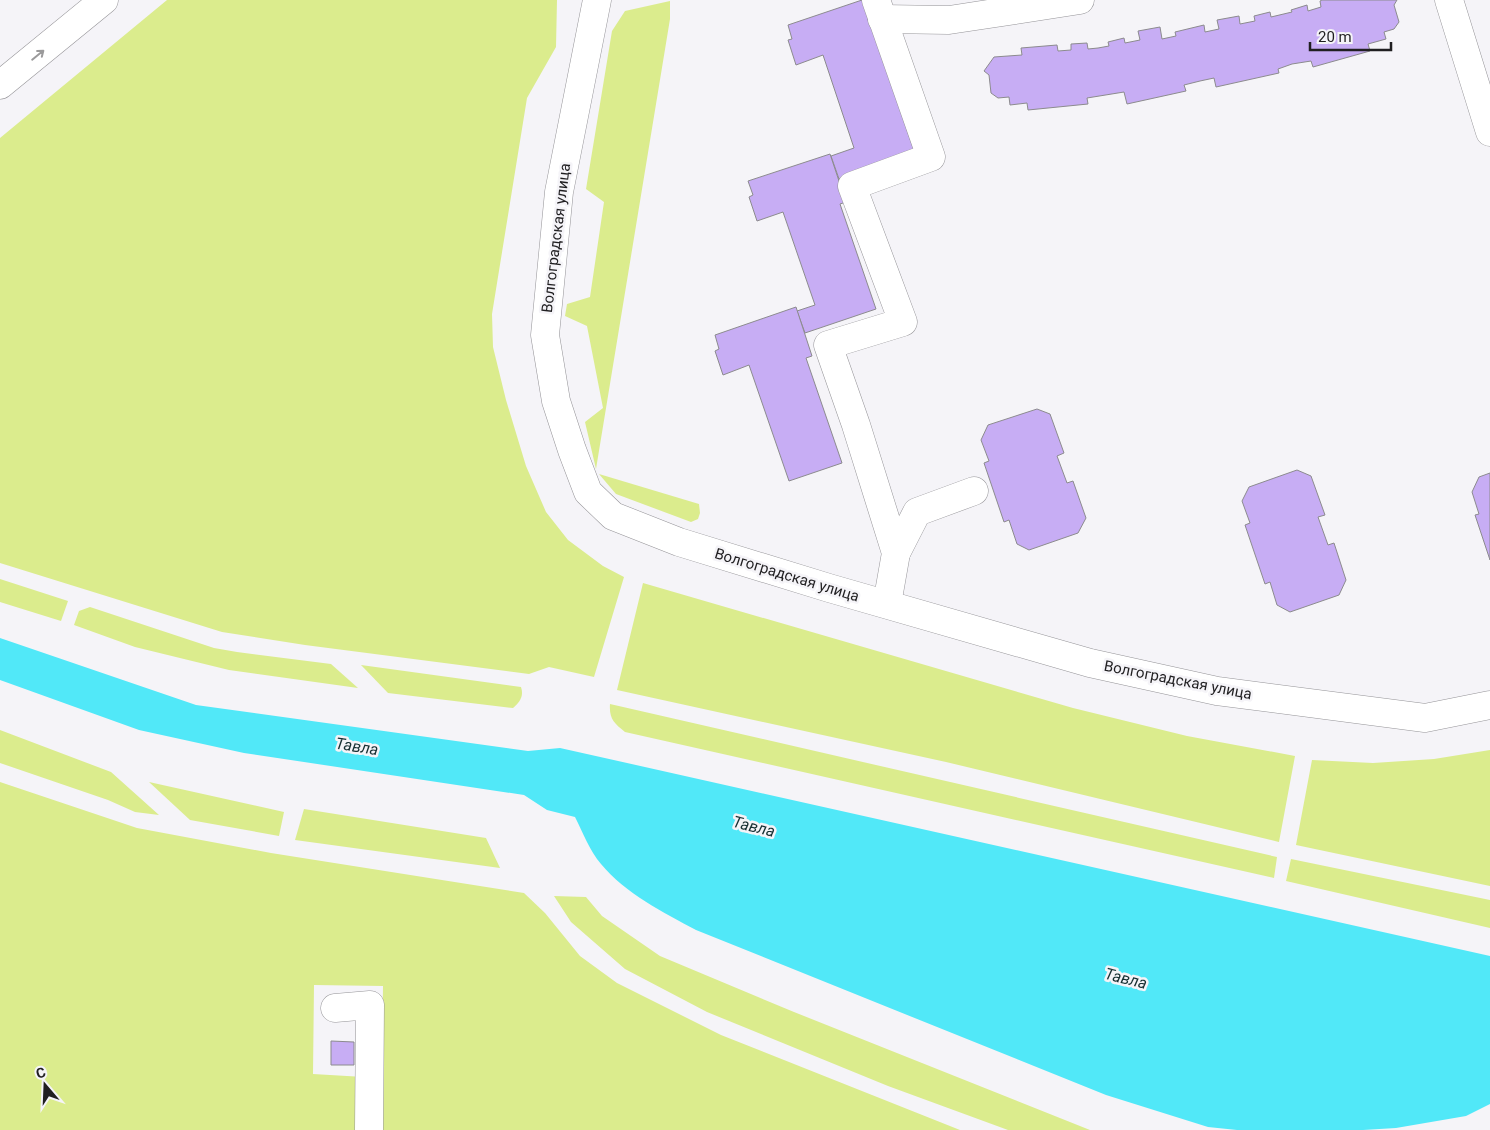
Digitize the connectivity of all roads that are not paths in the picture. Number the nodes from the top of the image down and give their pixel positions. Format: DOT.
graph roads {
  1 [pos="104,0"];
  2 [pos="597,0"];
  3 [pos="1080,0"];
  4 [pos="1449,0"];
  5 [pos="879,9"];
  6 [pos="947,10"];
  7 [pos="0,86"];
  8 [pos="1490,132"];
  9 [pos="974,492"];
  10 [pos="896,553"];
  11 [pos="887,604"];
  12 [pos="1490,704"];
  13 [pos="335,1008"];
  14 [pos="369,1130"];
  7 -- 1 [label="street, one-way"];
  2 -- 11 [label="street, Волгоградская улица"];
  3 -- 6 [label="street"];
  4 -- 8 [label="street"];
  5 -- 6 [label="street"];
  5 -- 10 [label="street"];
  9 -- 10 [label="street"];
  10 -- 11 [label="street"];
  11 -- 12 [label="street, Волгоградская улица"];
  13 -- 14 [label="street"];
}
